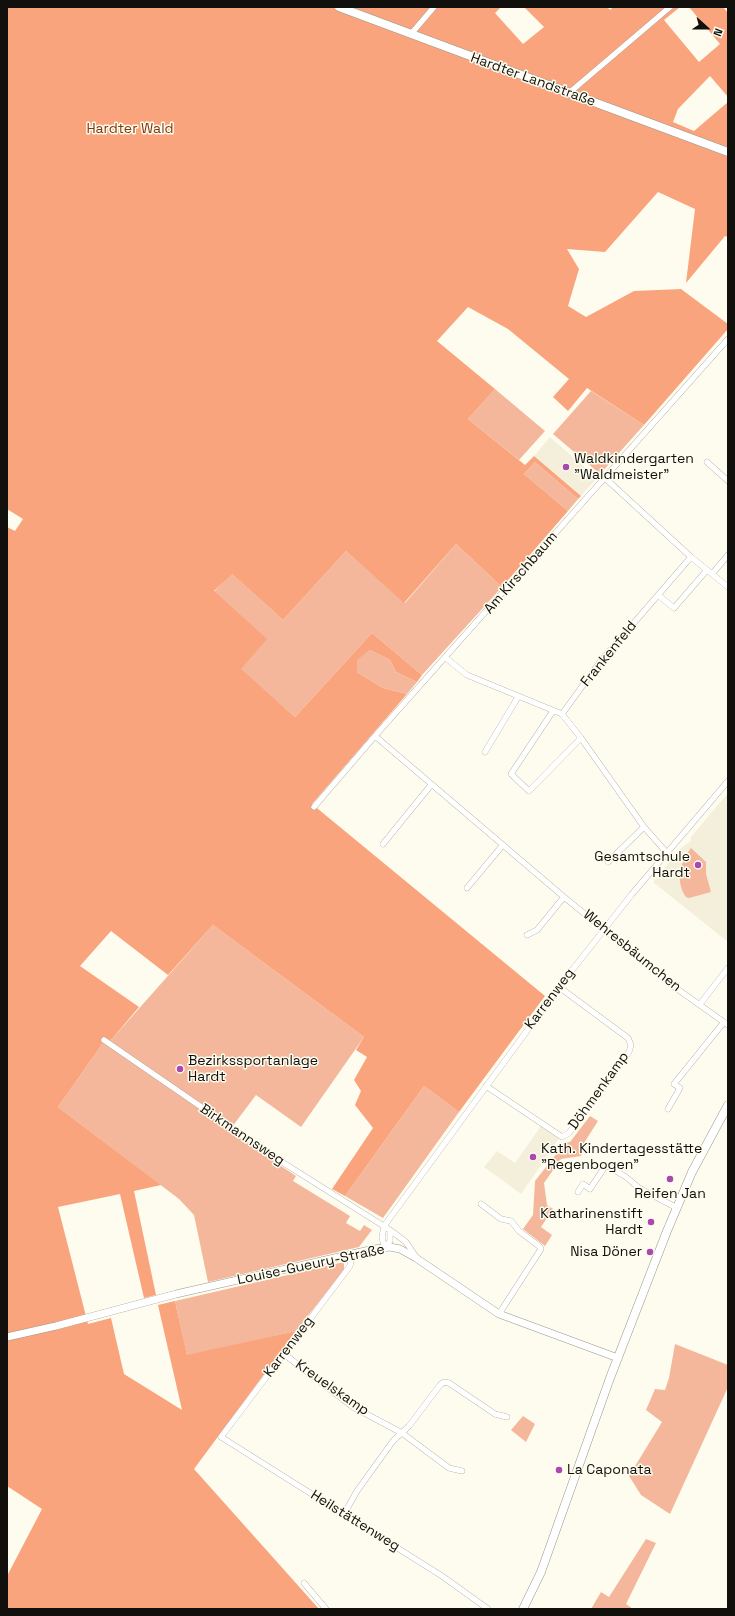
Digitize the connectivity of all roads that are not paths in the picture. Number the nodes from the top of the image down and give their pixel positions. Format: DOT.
graph roads {
  1 [pos="339,7"];
  2 [pos="434,7"];
  3 [pos="670,7"];
  4 [pos="411,34"];
  5 [pos="569,93"];
  6 [pos="728,152"];
  7 [pos="728,339"];
  8 [pos="707,462"];
  9 [pos="604,478"];
  10 [pos="728,481"];
  11 [pos="728,555"];
  12 [pos="691,557"];
  13 [pos="709,572"];
  14 [pos="728,587"];
  15 [pos="658,595"];
  16 [pos="446,658"];
  17 [pos="518,697"];
  18 [pos="553,711"];
  19 [pos="562,714"];
  20 [pos="375,736"];
  21 [pos="581,738"];
  22 [pos="485,752"];
  23 [pos="728,781"];
  24 [pos="431,785"];
  25 [pos="314,807"];
  26 [pos="644,827"];
  27 [pos="382,844"];
  28 [pos="502,846"];
  29 [pos="667,853"];
  30 [pos="608,862"];
  31 [pos="467,888"];
  32 [pos="564,897"];
  33 [pos="604,929"];
  34 [pos="527,935"];
  35 [pos="728,968"];
  36 [pos="559,987"];
  37 [pos="700,1004"];
  38 [pos="726,1024"];
  39 [pos="104,1040"];
  40 [pos="486,1086"];
  41 [pos="728,1105"];
  42 [pos="668,1109"];
  43 [pos="578,1192"];
  44 [pos="481,1204"];
  45 [pos="677,1208"];
  46 [pos="384,1226"];
  47 [pos="390,1230"];
  48 [pos="385,1248"];
  49 [pos="352,1254"];
  50 [pos="416,1258"];
  51 [pos="499,1314"];
  52 [pos="7,1337"];
  53 [pos="284,1354"];
  54 [pos="618,1358"];
  55 [pos="507,1417"];
  56 [pos="402,1433"];
  57 [pos="221,1437"];
  58 [pos="462,1471"];
  59 [pos="344,1514"];
  60 [pos="304,1583"];
  61 [pos="326,1609"];
  62 [pos="488,1609"];
  63 [pos="523,1609"];
  1 -- 4 [label="main road, Hardter Landstraße"];
  2 -- 4 [label="street"];
  3 -- 5 [label="street"];
  4 -- 5 [label="main road, Hardter Landstraße"];
  5 -- 6 [label="main road, Hardter Landstraße"];
  7 -- 9 [label="street, Am Kirschbaum"];
  8 -- 10 [label="street"];
  9 -- 12 [label="street"];
  9 -- 16 [label="street, Am Kirschbaum"];
  11 -- 13 [label="street"];
  12 -- 13 [label="street"];
  12 -- 15 [label="street, Frankenfeld"];
  13 -- 14 [label="street"];
  13 -- 15 [label="street"];
  15 -- 19 [label="street, Frankenfeld"];
  16 -- 17 [label="street"];
  16 -- 20 [label="street, Am Kirschbaum"];
  17 -- 18 [label="street"];
  17 -- 22 [label="street"];
  18 -- 19 [label="street"];
  18 -- 21 [label="street"];
  19 -- 21 [label="street"];
  20 -- 24 [label="street, Wehresbäumchen"];
  20 -- 25 [label="street, Am Kirschbaum"];
  21 -- 26 [label="street"];
  23 -- 29 [label="street, Karrenweg"];
  24 -- 27 [label="street"];
  24 -- 28 [label="street, Wehresbäumchen"];
  26 -- 29 [label="street"];
  26 -- 30 [label="street"];
  28 -- 31 [label="street"];
  28 -- 32 [label="street, Wehresbäumchen"];
  29 -- 33 [label="street, Karrenweg"];
  32 -- 33 [label="street, Wehresbäumchen"];
  32 -- 34 [label="street"];
  33 -- 36 [label="street, Karrenweg"];
  33 -- 37 [label="street, Wehresbäumchen"];
  35 -- 37 [label="street"];
  36 -- 40 [label="street, Karrenweg"];
  36 -- 40 [label="street, Döhmenkamp"];
  37 -- 38 [label="street, Wehresbäumchen"];
  38 -- 42 [label="street"];
  39 -- 46 [label="street, Birkmannsweg"];
  40 -- 46 [label="street, Karrenweg"];
  41 -- 45 [label="main road"];
  43 -- 45 [label="street"];
  44 -- 51 [label="street"];
  45 -- 54 [label="main road"];
  46 -- 47 [label="street"];
  46 -- 48 [label="street"];
  47 -- 48 [label="street"];
  47 -- 50 [label="street"];
  48 -- 49 [label="street, Louise-Gueury-Straße"];
  48 -- 50 [label="street, Louise-Gueury-Straße"];
  49 -- 52 [label="street, Louise-Gueury-Straße"];
  49 -- 53 [label="street, Karrenweg"];
  50 -- 51 [label="street, Louise-Gueury-Straße"];
  51 -- 54 [label="street, Louise-Gueury-Straße"];
  53 -- 56 [label="street, Kreuelskamp"];
  53 -- 57 [label="street, Karrenweg"];
  54 -- 63 [label="main road"];
  55 -- 56 [label="street"];
  56 -- 58 [label="street, Kreuelskamp"];
  56 -- 59 [label="street"];
  57 -- 59 [label="street, Heilstättenweg"];
  59 -- 62 [label="street, Heilstättenweg"];
  60 -- 61 [label="street"];
}
